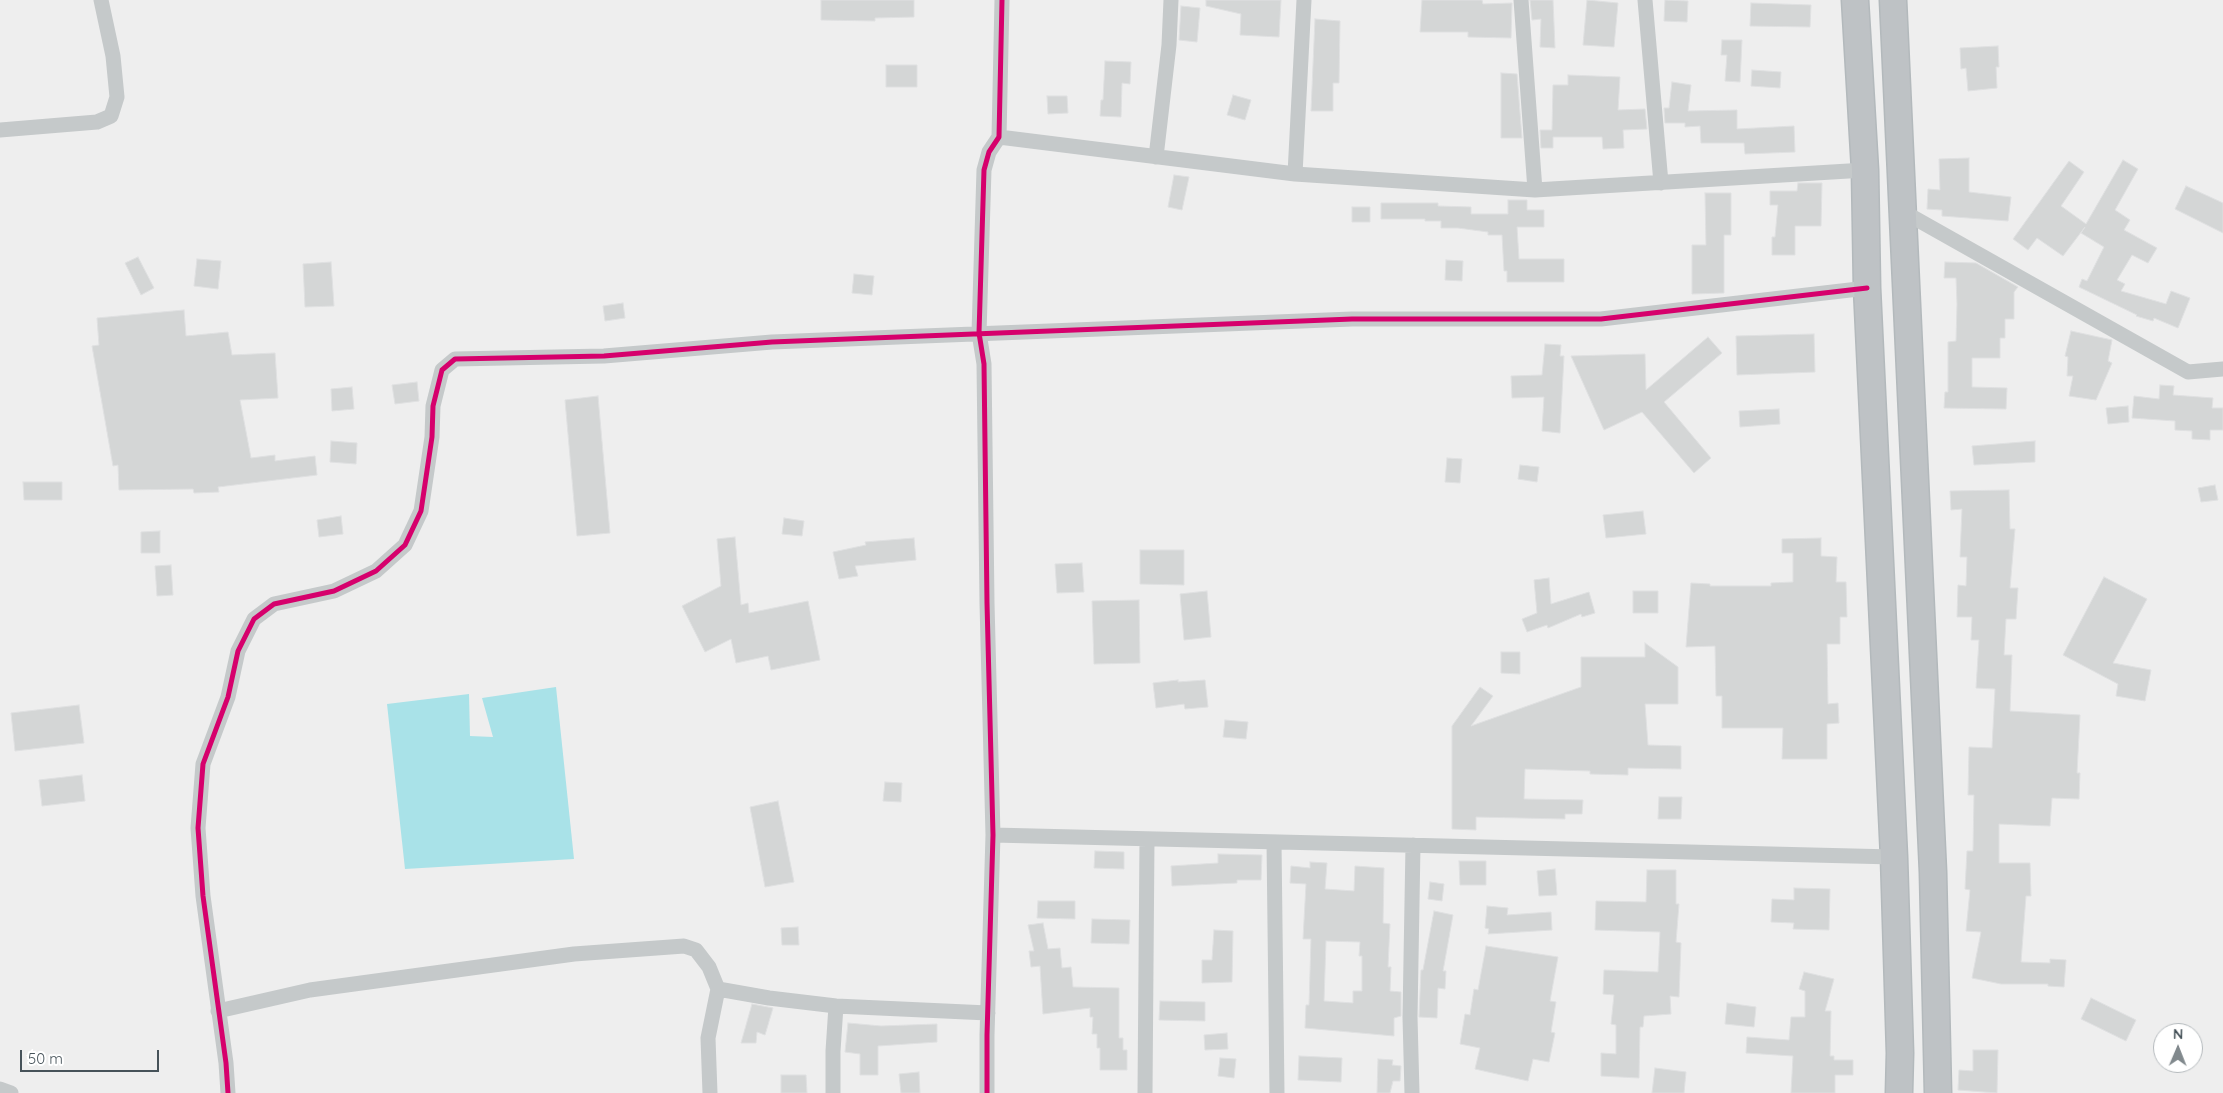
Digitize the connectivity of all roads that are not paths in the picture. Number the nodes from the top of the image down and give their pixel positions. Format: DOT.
graph roads {
  1 [pos="101,0"];
  2 [pos="1002,0"];
  3 [pos="1170,0"];
  4 [pos="1304,0"];
  5 [pos="1521,0"];
  6 [pos="1646,0"];
  7 [pos="1855,0"];
  8 [pos="1893,0"];
  9 [pos="0,130"];
  10 [pos="999,137"];
  11 [pos="1156,157"];
  12 [pos="1864,170"];
  13 [pos="1295,174"];
  14 [pos="1661,183"];
  15 [pos="1535,190"];
  16 [pos="1902,211"];
  17 [pos="1867,288"];
  18 [pos="979,333"];
  19 [pos="2223,370"];
  20 [pos="993,836"];
  21 [pos="1146,839"];
  22 [pos="1274,842"];
  23 [pos="1412,845"];
  24 [pos="1894,857"];
  25 [pos="718,989"];
  26 [pos="836,1006"];
  27 [pos="218,1011"];
  28 [pos="988,1013"];
  29 [pos="0,1090"];
  30 [pos="11,1093"];
  31 [pos="228,1093"];
  32 [pos="710,1093"];
  33 [pos="833,1093"];
  34 [pos="987,1093"];
  35 [pos="1145,1093"];
  36 [pos="1276,1093"];
  37 [pos="1412,1093"];
  38 [pos="1899,1093"];
  39 [pos="1938,1093"];
  1 -- 9 [label="street"];
  2 -- 10 [label="street"];
  3 -- 11 [label="street"];
  4 -- 13 [label="street"];
  5 -- 15 [label="street"];
  6 -- 14 [label="street"];
  7 -- 12 [label="highway"];
  8 -- 16 [label="highway"];
  10 -- 11 [label="street"];
  10 -- 18 [label="street"];
  11 -- 13 [label="street"];
  12 -- 14 [label="street"];
  12 -- 17 [label="highway"];
  13 -- 15 [label="street"];
  14 -- 15 [label="street"];
  16 -- 19 [label="street"];
  16 -- 39 [label="highway"];
  17 -- 18 [label="street"];
  17 -- 24 [label="highway"];
  18 -- 20 [label="street"];
  18 -- 27 [label="street"];
  20 -- 21 [label="street"];
  20 -- 28 [label="street"];
  21 -- 22 [label="street"];
  21 -- 35 [label="street"];
  22 -- 23 [label="street"];
  22 -- 36 [label="street"];
  23 -- 24 [label="street"];
  23 -- 37 [label="street"];
  24 -- 38 [label="highway"];
  25 -- 26 [label="street"];
  25 -- 27 [label="street"];
  25 -- 32 [label="street"];
  26 -- 28 [label="street"];
  26 -- 33 [label="street"];
  27 -- 31 [label="street"];
  28 -- 34 [label="street"];
  29 -- 30 [label="street"];
}
